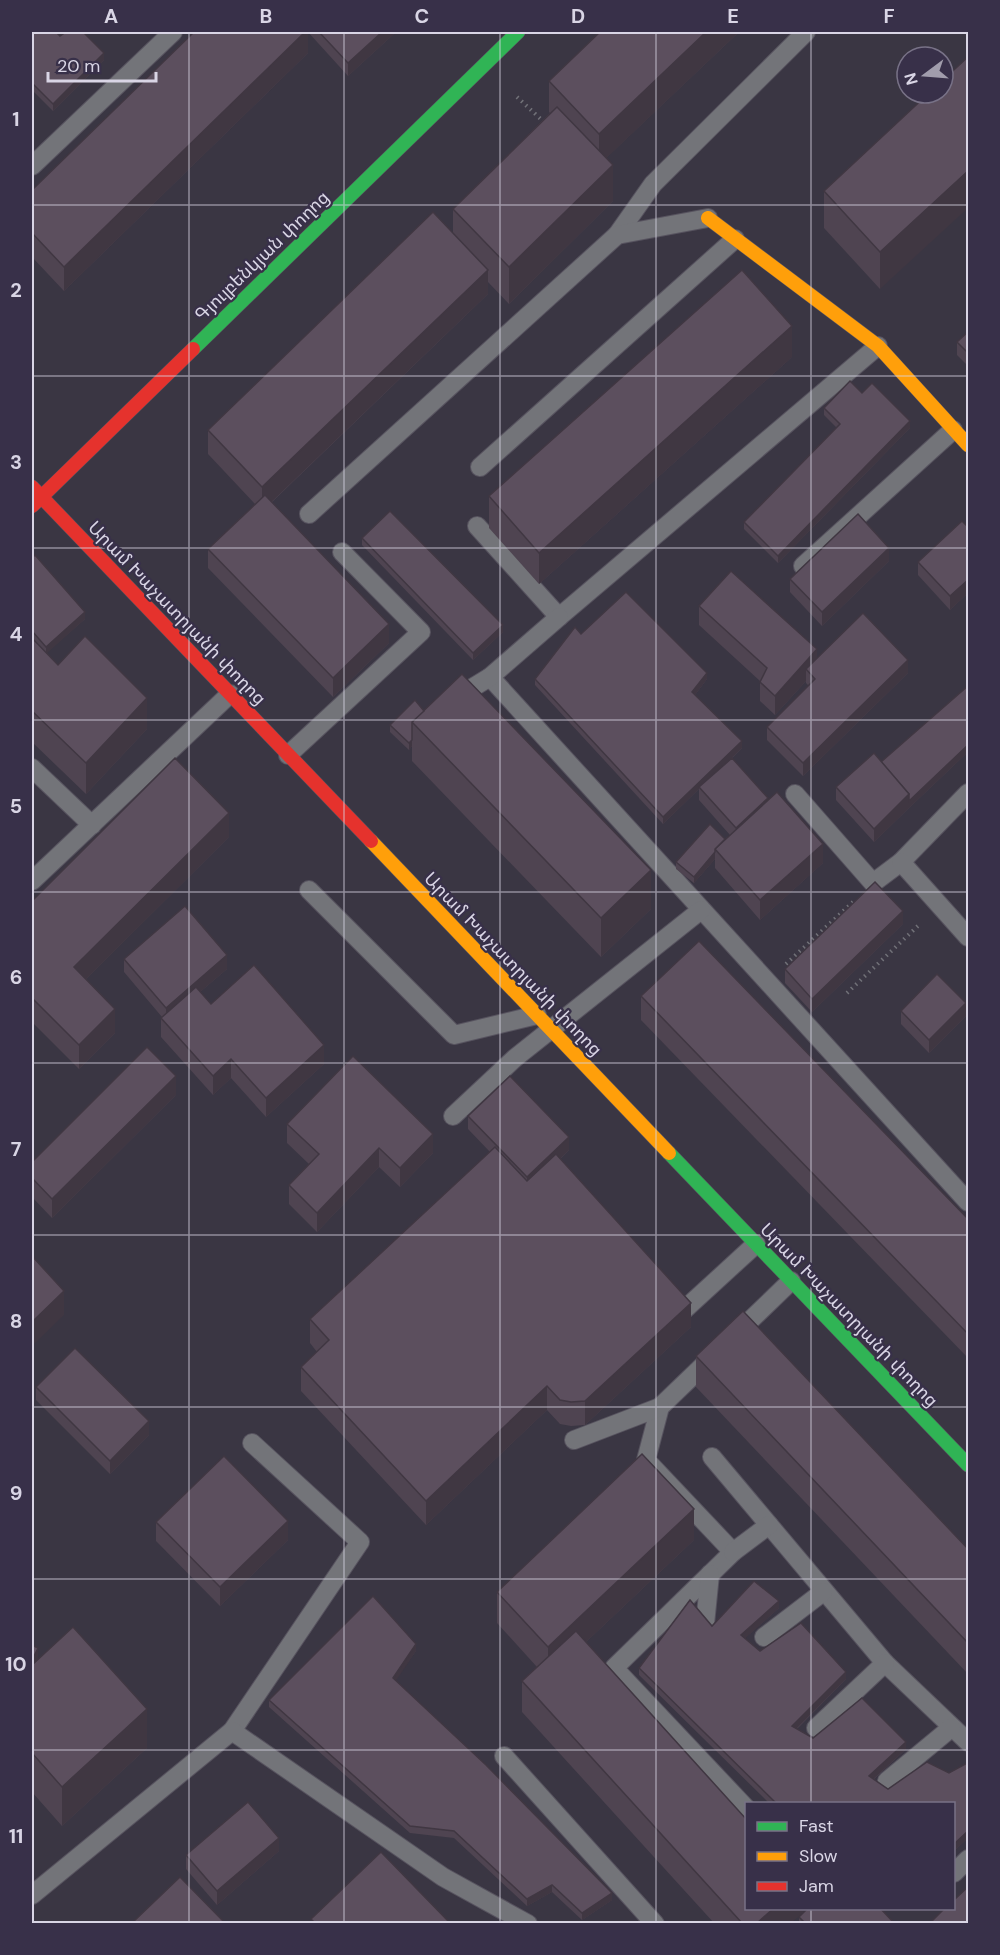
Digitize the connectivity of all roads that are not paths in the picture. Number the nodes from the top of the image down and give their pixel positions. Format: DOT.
graph roads {
  1 [pos="173,32"];
  2 [pos="518,32"];
  3 [pos="806,32"];
  4 [pos="32,166"];
  5 [pos="708,218"];
  6 [pos="617,235"];
  7 [pos="735,238"];
  8 [pos="878,346"];
  9 [pos="953,430"];
  10 [pos="969,445"];
  11 [pos="480,467"];
  12 [pos="35,497"];
  13 [pos="309,514"];
  14 [pos="477,526"];
  15 [pos="342,552"];
  16 [pos="803,566"];
  17 [pos="559,617"];
  18 [pos="490,677"];
  19 [pos="230,694"];
  20 [pos="443,706"];
  21 [pos="288,755"];
  22 [pos="32,768"];
  23 [pos="969,793"];
  24 [pos="795,794"];
  25 [pos="92,825"];
  26 [pos="901,862"];
  27 [pos="32,881"];
  28 [pos="309,890"];
  29 [pos="701,910"];
  30 [pos="969,937"];
  31 [pos="537,1015"];
  32 [pos="551,1029"];
  33 [pos="453,1116"];
  34 [pos="969,1202"];
  35 [pos="756,1244"];
  36 [pos="791,1281"];
  37 [pos="662,1330"];
  38 [pos="660,1407"];
  39 [pos="574,1440"];
  40 [pos="252,1443"];
  41 [pos="712,1457"];
  42 [pos="646,1460"];
  43 [pos="969,1465"];
  44 [pos="628,1475"];
  45 [pos="769,1525"];
  46 [pos="733,1552"];
  47 [pos="710,1574"];
  48 [pos="823,1592"];
  49 [pos="764,1637"];
  50 [pos="685,1651"];
  51 [pos="885,1663"];
  52 [pos="816,1728"];
  53 [pos="951,1728"];
  54 [pos="232,1731"];
  55 [pos="969,1742"];
  56 [pos="504,1756"];
  57 [pos="887,1781"];
  58 [pos="745,1806"];
  59 [pos="969,1858"];
  60 [pos="955,1872"];
  61 [pos="32,1895"];
  62 [pos="528,1923"];
  63 [pos="655,1923"];
  1 -- 4 [label="lane"];
  2 -- 12 [label="street, Գյուլբենկյան փողոց"];
  3 -- 6 [label="lane"];
  5 -- 6 [label="lane"];
  5 -- 7 [label="street"];
  6 -- 13 [label="lane"];
  7 -- 8 [label="street"];
  7 -- 11 [label="lane"];
  8 -- 9 [label="street"];
  8 -- 17 [label="lane"];
  9 -- 10 [label="street"];
  9 -- 16 [label="lane"];
  12 -- 19 [label="street, Արամ Խաչատրյանի փողոց"];
  14 -- 17 [label="lane"];
  15 -- 21 [label="lane"];
  17 -- 18 [label="lane"];
  18 -- 20 [label="lane"];
  18 -- 29 [label="lane"];
  19 -- 21 [label="street, Արամ Խաչատրյանի փողոց"];
  19 -- 25 [label="lane"];
  21 -- 31 [label="street, Արամ Խաչատրյանի փողոց"];
  22 -- 25 [label="lane"];
  23 -- 26 [label="lane"];
  24 -- 26 [label="lane"];
  25 -- 27 [label="lane"];
  26 -- 30 [label="lane"];
  28 -- 31 [label="lane"];
  29 -- 32 [label="lane"];
  29 -- 34 [label="lane"];
  31 -- 32 [label="street, Արամ Խաչատրյանի փողոց"];
  32 -- 33 [label="lane"];
  32 -- 35 [label="street, Արամ Խաչատրյանի փողոց"];
  35 -- 36 [label="street, Արամ Խաչատրյանի փողոց"];
  35 -- 37 [label="lane"];
  36 -- 38 [label="lane"];
  36 -- 43 [label="street, Արամ Խաչատրյանի փողոց"];
  38 -- 39 [label="lane"];
  38 -- 42 [label="lane"];
  40 -- 54 [label="lane"];
  41 -- 45 [label="lane"];
  42 -- 44 [label="lane"];
  42 -- 46 [label="lane"];
  45 -- 46 [label="lane"];
  45 -- 48 [label="lane"];
  46 -- 47 [label="lane"];
  47 -- 50 [label="lane"];
  47 -- 58 [label="lane"];
  48 -- 49 [label="lane"];
  48 -- 51 [label="lane"];
  51 -- 52 [label="lane"];
  51 -- 53 [label="lane"];
  53 -- 55 [label="lane"];
  53 -- 57 [label="lane"];
  54 -- 61 [label="lane"];
  54 -- 62 [label="lane"];
  56 -- 63 [label="lane"];
  59 -- 60 [label="lane"];
}
